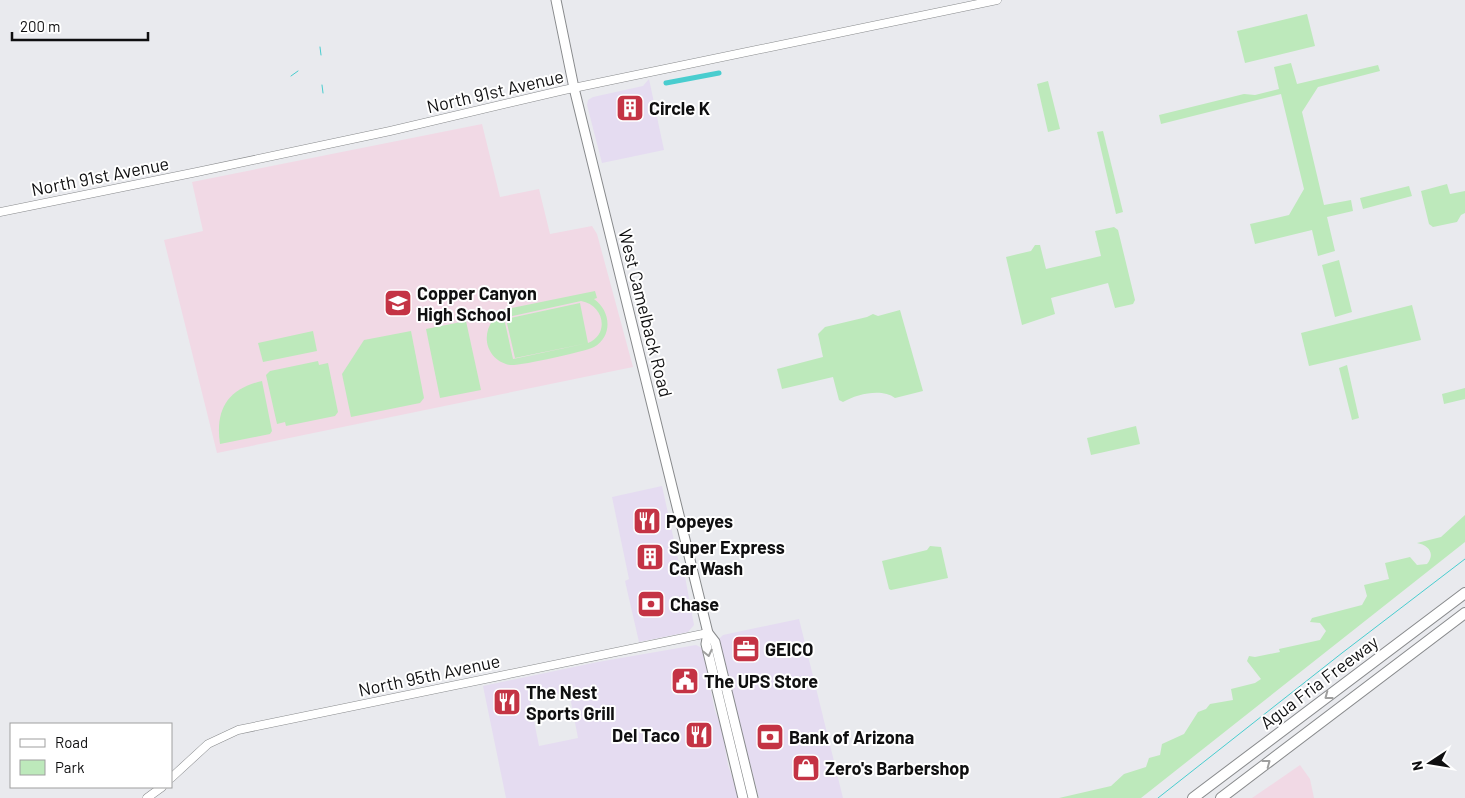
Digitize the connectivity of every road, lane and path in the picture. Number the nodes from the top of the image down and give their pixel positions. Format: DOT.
graph roads {
  1 [pos="556,0"];
  2 [pos="997,0"];
  3 [pos="574,88"];
  4 [pos="0,212"];
  5 [pos="1465,586"];
  6 [pos="1465,592"];
  7 [pos="1465,612"];
  8 [pos="1465,620"];
  9 [pos="708,633"];
  10 [pos="1367,666"];
  11 [pos="1375,682"];
  12 [pos="736,726"];
  13 [pos="736,770"];
  14 [pos="1222,776"];
  15 [pos="172,777"];
  16 [pos="161,788"];
  17 [pos="1224,796"];
  18 [pos="147,798"];
  19 [pos="743,798"];
  20 [pos="749,798"];
  21 [pos="753,798"];
  22 [pos="1184,798"];
  23 [pos="1192,798"];
  1 -- 3 [label="main road, West Camelback Road"];
  2 -- 3 [label="main road, North 91st Avenue"];
  3 -- 4 [label="main road, North 91st Avenue"];
  3 -- 9 [label="main road, West Camelback Road"];
  5 -- 10 [label="highway"];
  6 -- 10 [label="highway, Agua Fria Freeway"];
  7 -- 11 [label="highway, Agua Fria Freeway"];
  8 -- 11 [label="highway"];
  9 -- 12 [label="main road, West Camelback Road"];
  9 -- 13 [label="main road, West Camelback Road, one-way"];
  9 -- 15 [label="main road, North 95th Avenue"];
  10 -- 14 [label="highway, Agua Fria Freeway, one-way"];
  17 -- 11 [label="highway, Agua Fria Freeway, one-way"];
  12 -- 13 [label="main road"];
  12 -- 21 [label="main road, West Camelback Road"];
  13 -- 19 [label="main road, West Camelback Road"];
  13 -- 20 [label="main road"];
  14 -- 22 [label="highway"];
  14 -- 23 [label="highway, Agua Fria Freeway"];
  16 -- 18 [label="main road"];
}
